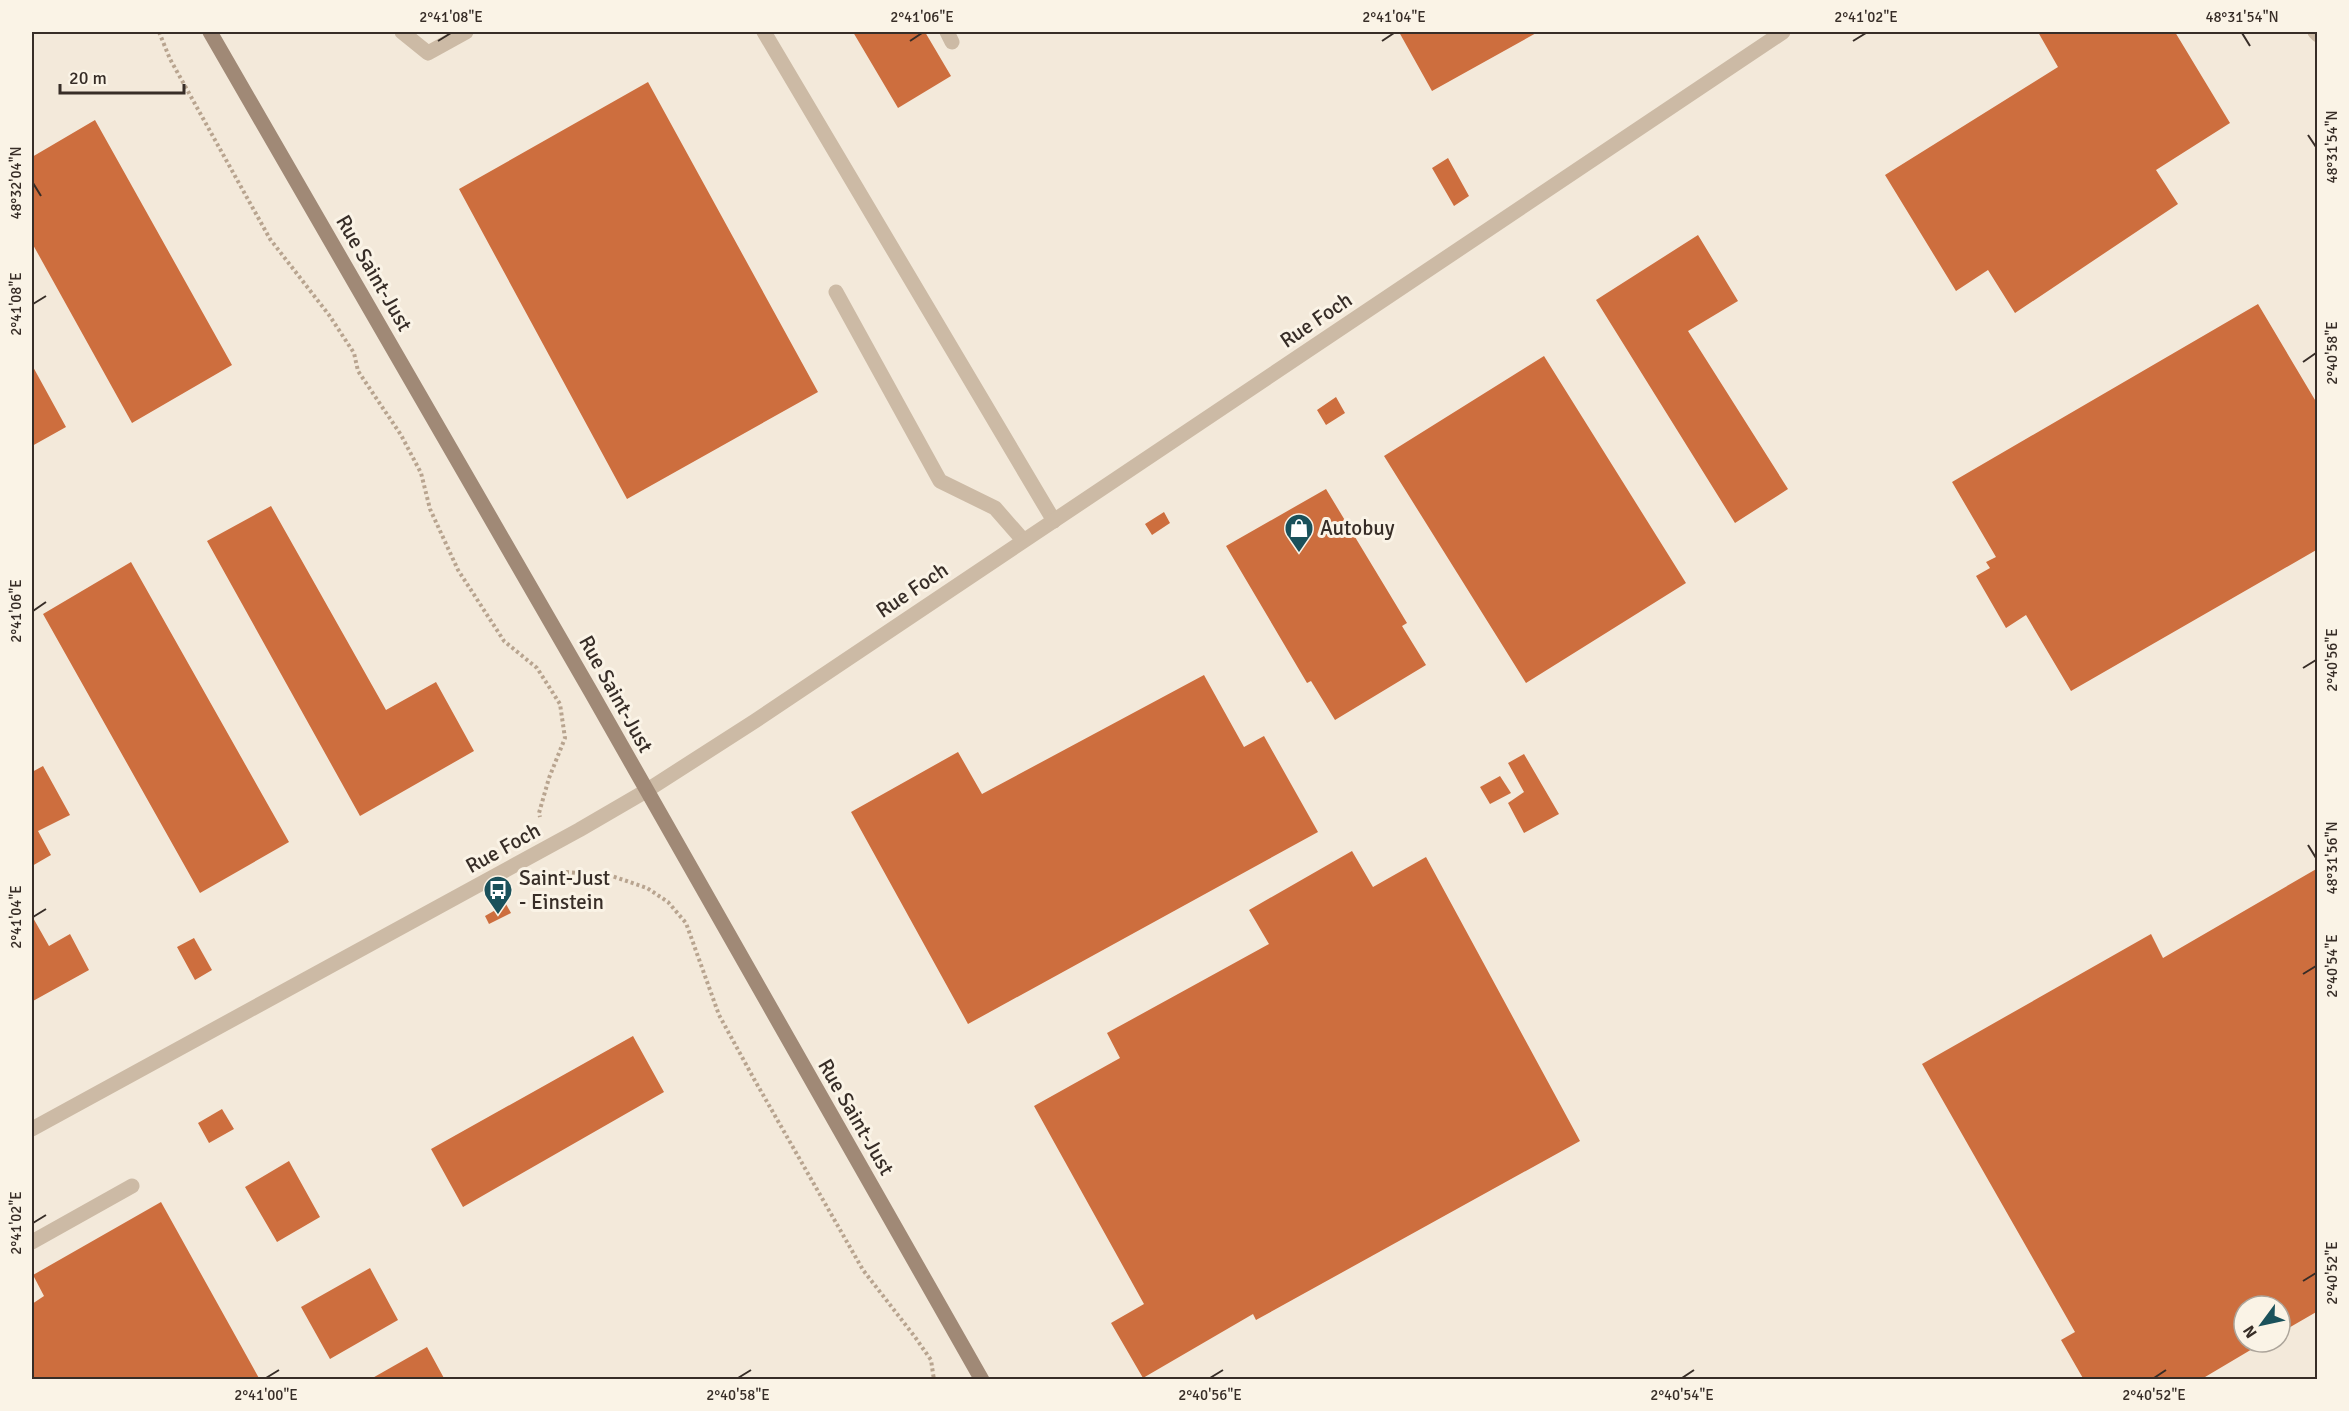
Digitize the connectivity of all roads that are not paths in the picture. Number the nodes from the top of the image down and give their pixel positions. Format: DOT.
graph roads {
  1 [pos="210,32"];
  2 [pos="402,32"];
  3 [pos="466,32"];
  4 [pos="764,32"];
  5 [pos="1783,32"];
  6 [pos="836,292"];
  7 [pos="1054,521"];
  8 [pos="1023,540"];
  9 [pos="646,791"];
  10 [pos="32,1129"];
  11 [pos="132,1186"];
  12 [pos="32,1242"];
  13 [pos="982,1380"];
  1 -- 9 [label="street, Rue Saint-Just"];
  2 -- 3 [label="street"];
  4 -- 7 [label="street"];
  5 -- 7 [label="street, Rue Foch"];
  6 -- 8 [label="street"];
  7 -- 8 [label="street, Rue Foch"];
  8 -- 9 [label="street, Rue Foch"];
  9 -- 10 [label="street, Rue Foch"];
  9 -- 13 [label="street, Rue Saint-Just"];
  11 -- 12 [label="street"];
}
